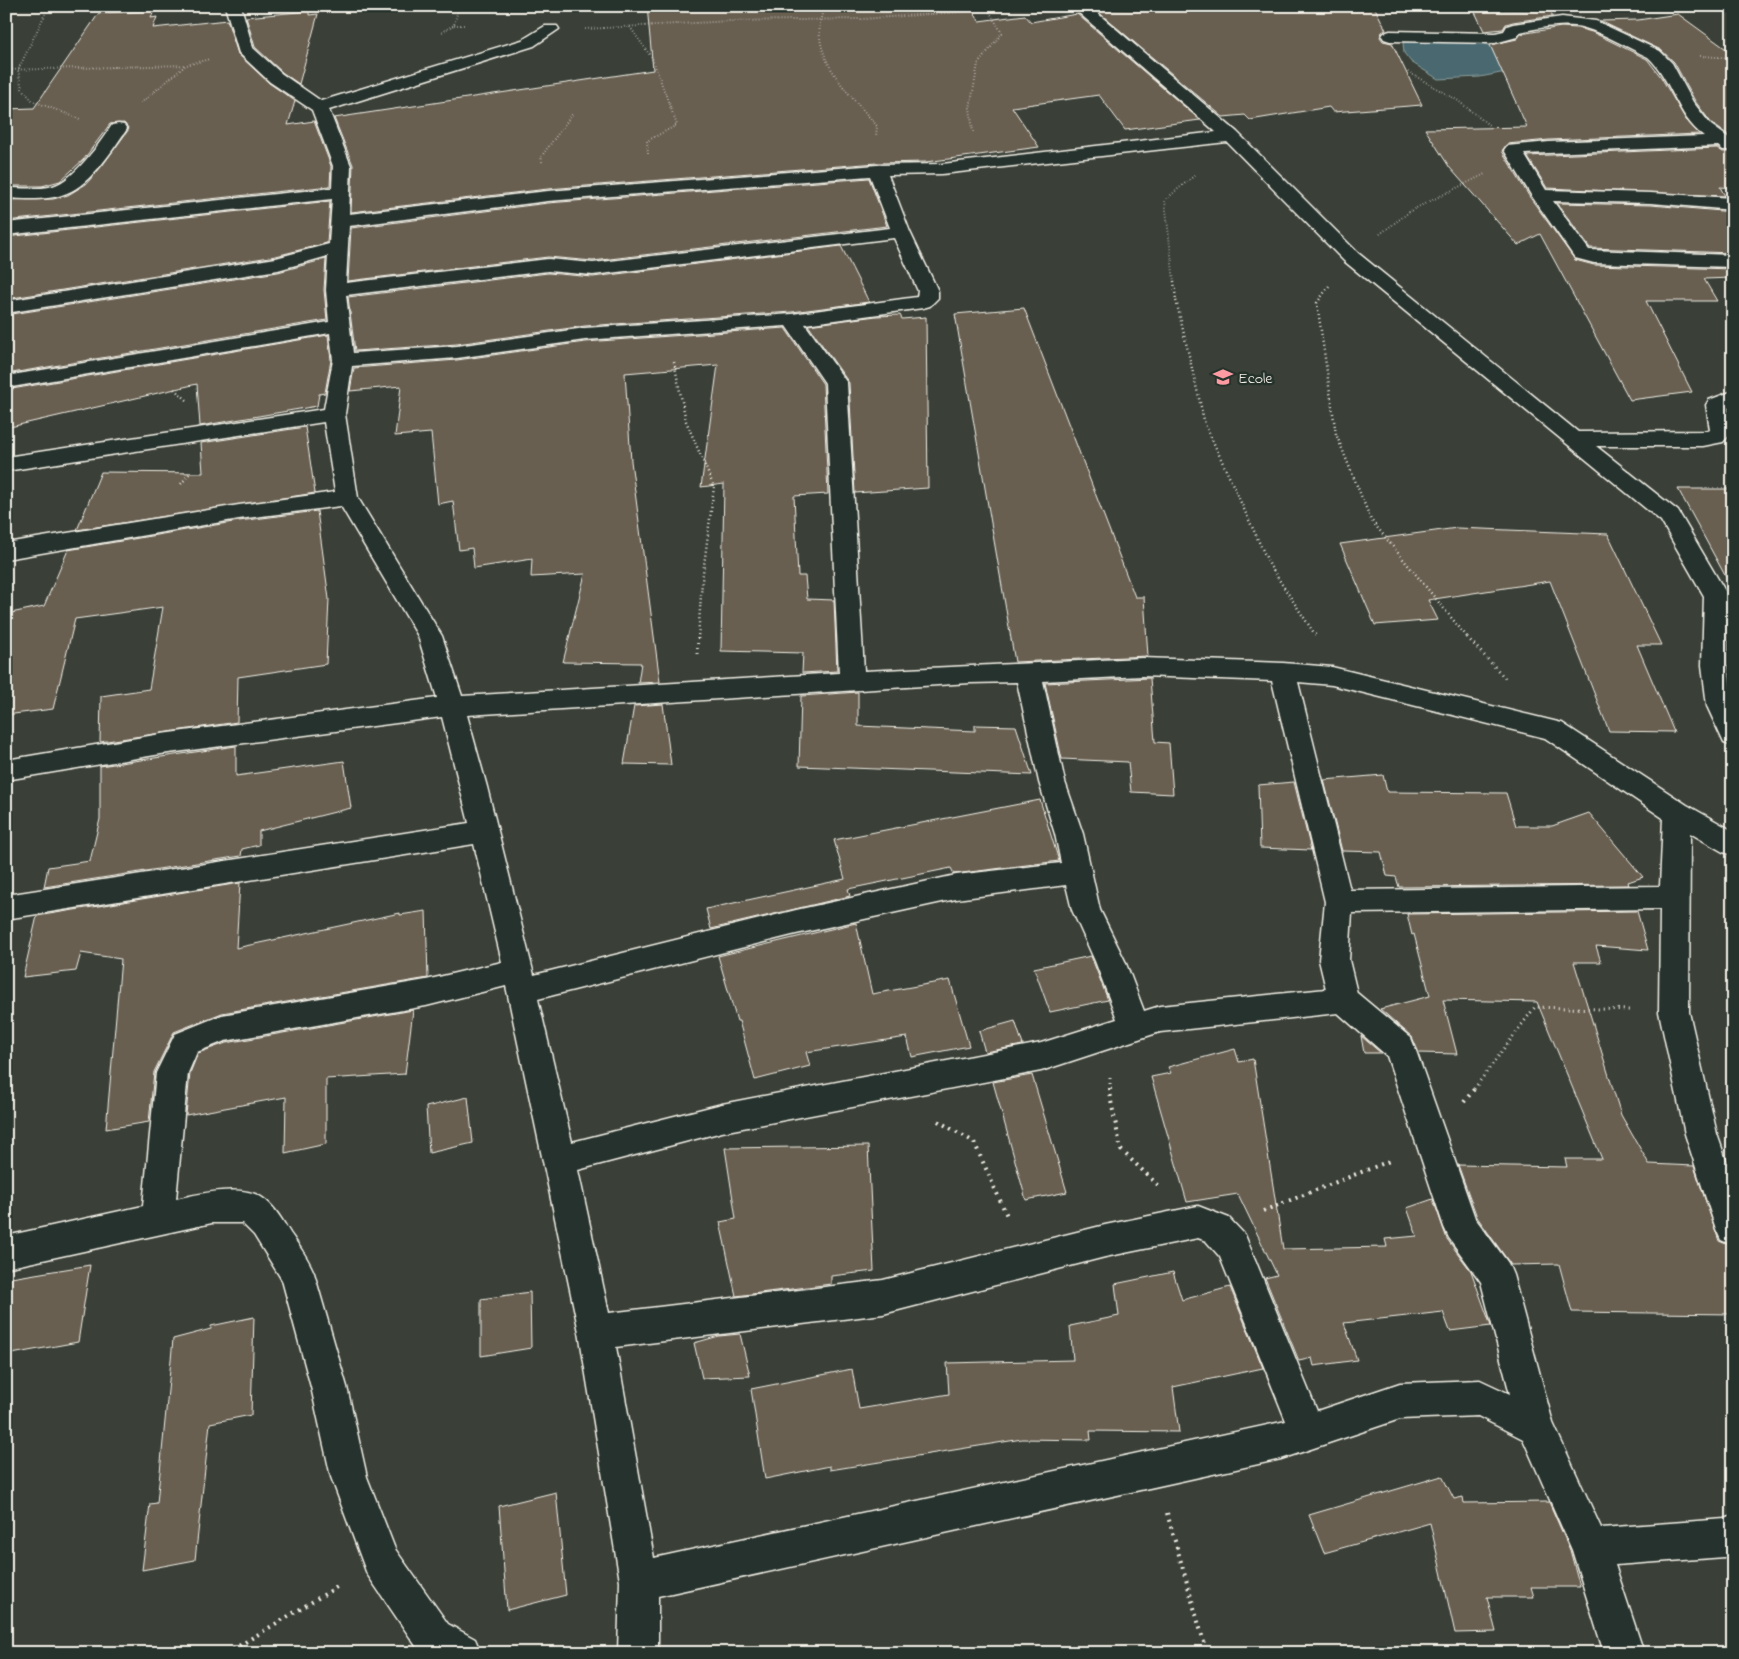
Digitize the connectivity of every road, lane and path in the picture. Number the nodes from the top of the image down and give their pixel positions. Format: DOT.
graph roads {
  1 [pos="49,6"];
  2 [pos="233,6"];
  3 [pos="825,6"];
  4 [pos="986,6"];
  5 [pos="1044,6"];
  6 [pos="1079,6"];
  7 [pos="987,10"];
  8 [pos="819,20"];
  9 [pos="454,25"];
  10 [pos="464,25"];
  11 [pos="630,27"];
  12 [pos="551,30"];
  13 [pos="1390,36"];
  14 [pos="245,50"];
  15 [pos="186,64"];
  16 [pos="6,70"];
  17 [pos="18,70"];
  18 [pos="319,107"];
  19 [pos="573,113"];
  20 [pos="118,128"];
  21 [pos="1233,138"];
  22 [pos="1726,144"];
  23 [pos="1513,150"];
  24 [pos="988,164"];
  25 [pos="876,170"];
  26 [pos="650,188"];
  27 [pos="61,190"];
  28 [pos="341,192"];
  29 [pos="6,194"];
  30 [pos="1540,195"];
  31 [pos="548,196"];
  32 [pos="1733,204"];
  33 [pos="6,220"];
  34 [pos="341,220"];
  35 [pos="6,229"];
  36 [pos="901,232"];
  37 [pos="339,247"];
  38 [pos="1351,257"];
  39 [pos="1733,261"];
  40 [pos="336,290"];
  41 [pos="6,308"];
  42 [pos="792,320"];
  43 [pos="339,326"];
  44 [pos="668,328"];
  45 [pos="343,360"];
  46 [pos="6,382"];
  47 [pos="1725,401"];
  48 [pos="334,414"];
  49 [pos="1733,431"];
  50 [pos="1573,439"];
  51 [pos="6,464"];
  52 [pos="346,498"];
  53 [pos="6,551"];
  54 [pos="1282,672"];
  55 [pos="1028,673"];
  56 [pos="1506,679"];
  57 [pos="852,680"];
  58 [pos="1346,680"];
  59 [pos="695,690"];
  60 [pos="452,706"];
  61 [pos="1733,736"];
  62 [pos="6,770"];
  63 [pos="1677,813"];
  64 [pos="485,831"];
  65 [pos="1733,844"];
  66 [pos="1077,872"];
  67 [pos="1674,897"];
  68 [pos="1339,902"];
  69 [pos="6,907"];
  70 [pos="520,981"];
  71 [pos="1344,1000"];
  72 [pos="1121,1031"];
  73 [pos="878,1087"];
  74 [pos="559,1160"];
  75 [pos="158,1219"];
  76 [pos="1198,1222"];
  77 [pos="1733,1228"];
  78 [pos="6,1252"];
  79 [pos="1027,1261"];
  80 [pos="596,1332"];
  81 [pos="1536,1426"];
  82 [pos="1308,1432"];
  83 [pos="1155,1469"];
  84 [pos="1730,1542"];
  85 [pos="1590,1548"];
  86 [pos="380,1561"];
  87 [pos="638,1581"];
  88 [pos="227,1653"];
  89 [pos="461,1653"];
  90 [pos="638,1653"];
  91 [pos="1207,1653"];
  92 [pos="1624,1653"];
  1 -- 17 [label="path"];
  2 -- 14 [label="street"];
  3 -- 8 [label="path"];
  4 -- 7 [label="path"];
  5 -- 7 [label="path"];
  6 -- 21 [label="street"];
  7 -- 8 [label="path"];
  7 -- 24 [label="path"];
  8 -- 11 [label="path"];
  8 -- 25 [label="path"];
  9 -- 10 [label="path"];
  11 -- 12 [label="path"];
  11 -- 26 [label="path"];
  12 -- 18 [label="street"];
  13 -- 22 [label="street"];
  13 -- 23 [label="path"];
  14 -- 15 [label="path"];
  14 -- 18 [label="street"];
  15 -- 17 [label="path"];
  15 -- 20 [label="path"];
  16 -- 17 [label="path"];
  17 -- 20 [label="path"];
  18 -- 28 [label="street"];
  19 -- 31 [label="path"];
  20 -- 27 [label="street"];
  21 -- 24 [label="street"];
  21 -- 38 [label="street"];
  21 -- 58 [label="path"];
  22 -- 23 [label="street"];
  23 -- 30 [label="street"];
  23 -- 38 [label="path"];
  24 -- 25 [label="street"];
  25 -- 26 [label="street"];
  25 -- 36 [label="street"];
  26 -- 31 [label="street"];
  27 -- 29 [label="street"];
  27 -- 33 [label="street"];
  28 -- 34 [label="street"];
  28 -- 35 [label="street"];
  30 -- 32 [label="street"];
  30 -- 39 [label="street"];
  31 -- 34 [label="street"];
  34 -- 37 [label="street"];
  36 -- 40 [label="street"];
  36 -- 42 [label="street"];
  37 -- 40 [label="street"];
  37 -- 41 [label="street"];
  38 -- 50 [label="street"];
  38 -- 56 [label="path"];
  40 -- 43 [label="street"];
  42 -- 44 [label="street"];
  42 -- 57 [label="street"];
  43 -- 45 [label="street"];
  43 -- 46 [label="street"];
  44 -- 45 [label="street"];
  44 -- 59 [label="path"];
  45 -- 48 [label="street"];
  47 -- 49 [label="street"];
  47 -- 50 [label="street"];
  48 -- 51 [label="street"];
  48 -- 52 [label="street"];
  50 -- 61 [label="street"];
  52 -- 53 [label="street"];
  52 -- 60 [label="street"];
  54 -- 55 [label="street"];
  54 -- 58 [label="street"];
  54 -- 68 [label="street"];
  55 -- 57 [label="street"];
  55 -- 66 [label="street"];
  57 -- 59 [label="street"];
  58 -- 63 [label="street"];
  59 -- 60 [label="street"];
  60 -- 62 [label="street"];
  60 -- 64 [label="street"];
  63 -- 65 [label="street"];
  63 -- 67 [label="street"];
  64 -- 69 [label="street"];
  64 -- 70 [label="street"];
  66 -- 70 [label="street"];
  66 -- 72 [label="street"];
  67 -- 68 [label="street"];
  67 -- 77 [label="street"];
  68 -- 71 [label="street"];
  70 -- 74 [label="street"];
  70 -- 75 [label="street"];
  71 -- 72 [label="street"];
  71 -- 81 [label="street"];
  72 -- 73 [label="street"];
  72 -- 76 [label="path"];
  73 -- 74 [label="street"];
  73 -- 79 [label="path"];
  74 -- 80 [label="street"];
  75 -- 78 [label="street"];
  75 -- 86 [label="street"];
  76 -- 79 [label="street"];
  76 -- 82 [label="street"];
  79 -- 80 [label="street"];
  80 -- 87 [label="street"];
  81 -- 82 [label="street"];
  81 -- 85 [label="street"];
  82 -- 83 [label="street"];
  83 -- 87 [label="street"];
  83 -- 91 [label="path"];
  84 -- 85 [label="street"];
  85 -- 92 [label="street"];
  86 -- 88 [label="path"];
  86 -- 89 [label="street"];
  87 -- 90 [label="street"];
}
